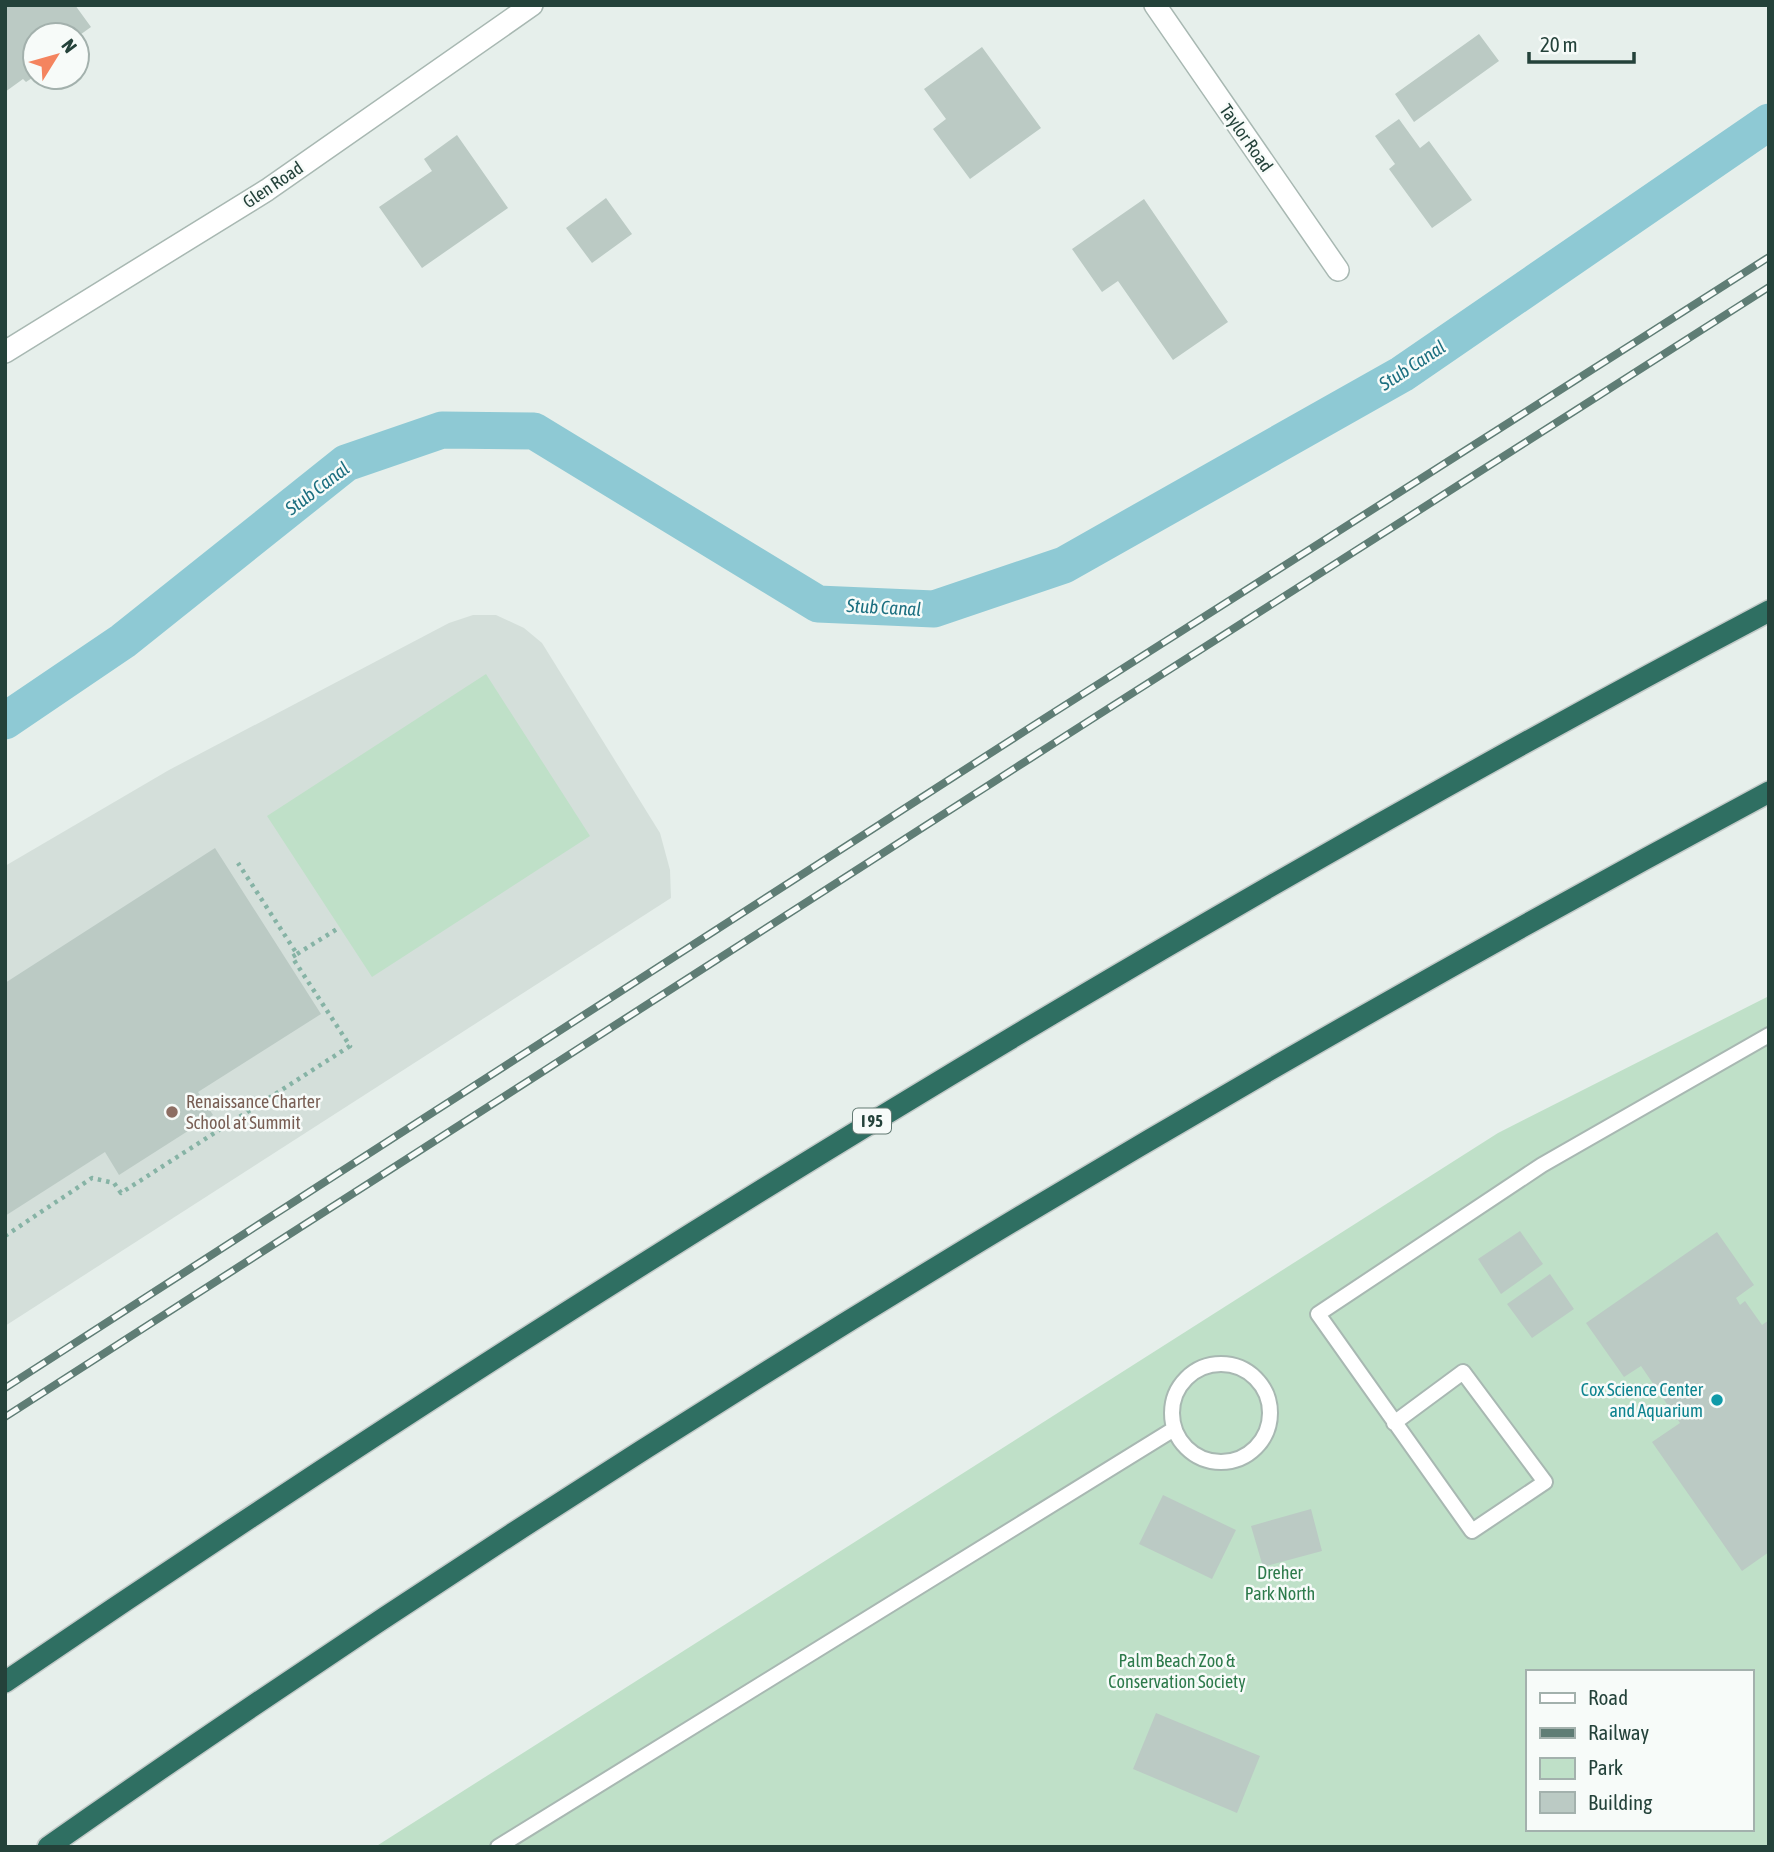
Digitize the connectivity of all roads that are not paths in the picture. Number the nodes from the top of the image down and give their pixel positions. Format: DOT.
graph roads {
  1 [pos="532,5"];
  2 [pos="1155,5"];
  3 [pos="1338,270"];
  4 [pos="5,352"];
  5 [pos="1769,611"];
  6 [pos="1769,792"];
  7 [pos="1769,1035"];
  8 [pos="1394,1423"];
  9 [pos="1174,1429"];
  10 [pos="5,1682"];
  11 [pos="48,1847"];
  12 [pos="498,1847"];
  1 -- 4 [label="street, Glen Road"];
  2 -- 3 [label="street, Taylor Road"];
  5 -- 10 [label="highway, I 95"];
  6 -- 11 [label="highway"];
  7 -- 8 [label="lane"];
  8 -- 8 [label="lane"];
  9 -- 9 [label="lane"];
  9 -- 12 [label="lane"];
}
